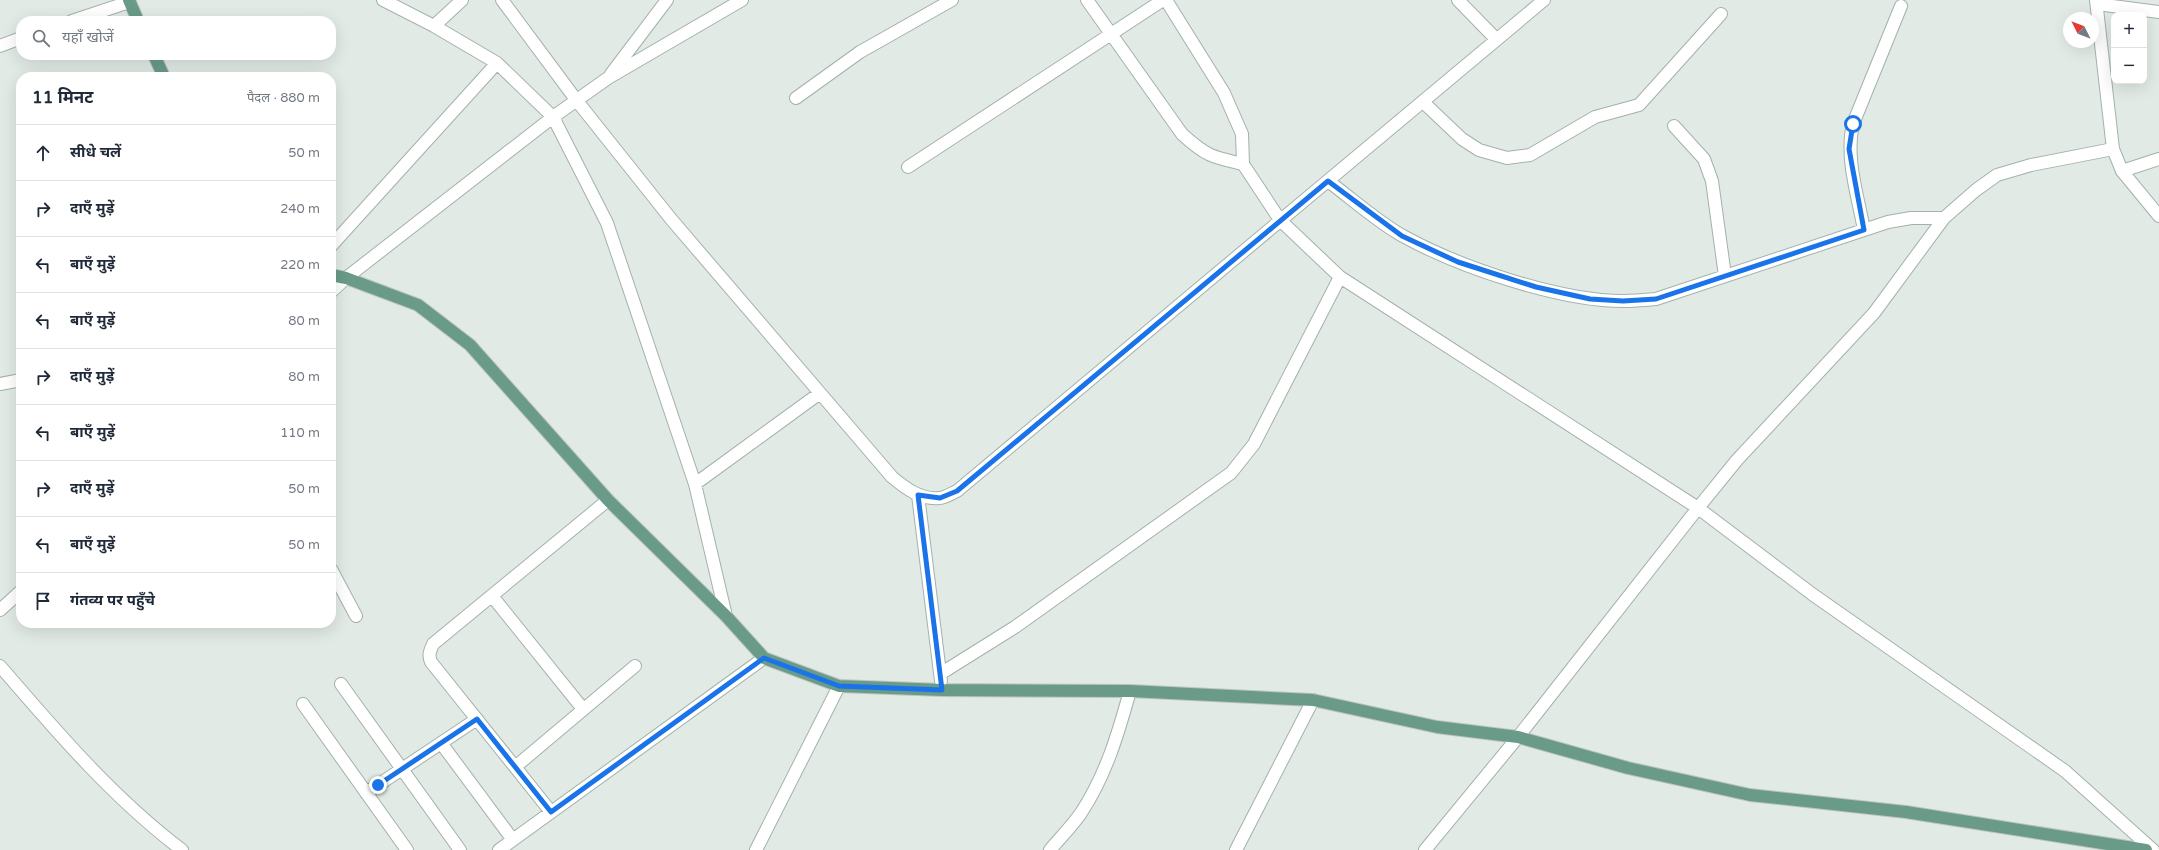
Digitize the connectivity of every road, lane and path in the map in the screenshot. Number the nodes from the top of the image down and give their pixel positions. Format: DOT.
graph roads {
  1 [pos="383,0"];
  2 [pos="462,0"];
  3 [pos="502,0"];
  4 [pos="667,0"];
  5 [pos="742,0"];
  6 [pos="952,0"];
  7 [pos="1087,0"];
  8 [pos="1163,0"];
  9 [pos="1166,0"];
  10 [pos="1458,0"];
  11 [pos="1544,0"];
  12 [pos="129,1"];
  13 [pos="2096,2"];
  14 [pos="1901,6"];
  15 [pos="2159,12"];
  16 [pos="1721,14"];
  17 [pos="86,16"];
  18 [pos="136,16"];
  19 [pos="434,26"];
  20 [pos="1110,34"];
  21 [pos="1496,39"];
  22 [pos="16,40"];
  23 [pos="0,46"];
  24 [pos="156,60"];
  25 [pos="497,63"];
  26 [pos="162,72"];
  27 [pos="608,78"];
  28 [pos="796,98"];
  29 [pos="577,101"];
  30 [pos="1423,102"];
  31 [pos="553,117"];
  32 [pos="1674,126"];
  33 [pos="2113,149"];
  34 [pos="2159,159"];
  35 [pos="1243,164"];
  36 [pos="908,167"];
  37 [pos="2122,171"];
  38 [pos="1328,181"];
  39 [pos="2159,216"];
  40 [pos="1944,218"];
  41 [pos="1280,220"];
  42 [pos="1864,230"];
  43 [pos="336,240"];
  44 [pos="336,276"];
  45 [pos="1725,276"];
  46 [pos="346,278"];
  47 [pos="1340,278"];
  48 [pos="336,287"];
  49 [pos="16,381"];
  50 [pos="0,384"];
  51 [pos="820,393"];
  52 [pos="695,484"];
  53 [pos="918,495"];
  54 [pos="608,500"];
  55 [pos="1698,508"];
  56 [pos="336,578"];
  57 [pos="16,596"];
  58 [pos="492,596"];
  59 [pos="0,610"];
  60 [pos="356,616"];
  61 [pos="726,616"];
  62 [pos="764,658"];
  63 [pos="0,666"];
  64 [pos="635,666"];
  65 [pos="940,674"];
  66 [pos="341,684"];
  67 [pos="839,686"];
  68 [pos="942,690"];
  69 [pos="1130,691"];
  70 [pos="1313,700"];
  71 [pos="303,704"];
  72 [pos="584,709"];
  73 [pos="477,719"];
  74 [pos="1518,737"];
  75 [pos="441,743"];
  76 [pos="515,767"];
  77 [pos="402,769"];
  78 [pos="366,793"];
  79 [pos="551,812"];
  80 [pos="513,840"];
  81 [pos="182,850"];
  82 [pos="407,850"];
  83 [pos="460,850"];
  84 [pos="499,850"];
  85 [pos="756,850"];
  86 [pos="1050,850"];
  87 [pos="1236,850"];
  88 [pos="1425,850"];
  89 [pos="2146,850"];
  90 [pos="2153,850"];
  1 -- 19 [label="street"];
  2 -- 19 [label="street"];
  3 -- 29 [label="street"];
  4 -- 27 [label="street"];
  5 -- 27 [label="street"];
  6 -- 28 [label="street"];
  7 -- 20 [label="street"];
  8 -- 20 [label="street"];
  9 -- 35 [label="street"];
  10 -- 21 [label="street"];
  11 -- 21 [label="street"];
  12 -- 17 [label="street"];
  12 -- 18 [label="main road"];
  13 -- 15 [label="street"];
  13 -- 33 [label="street"];
  14 -- 42 [label="street"];
  16 -- 30 [label="street"];
  19 -- 25 [label="street"];
  20 -- 35 [label="street"];
  20 -- 36 [label="street"];
  21 -- 30 [label="street"];
  22 -- 23 [label="street"];
  24 -- 26 [label="main road"];
  25 -- 31 [label="street"];
  25 -- 43 [label="street"];
  27 -- 29 [label="street"];
  29 -- 31 [label="street"];
  29 -- 51 [label="street"];
  30 -- 38 [label="street"];
  31 -- 46 [label="street"];
  31 -- 52 [label="street"];
  32 -- 45 [label="street"];
  33 -- 37 [label="street"];
  33 -- 40 [label="street"];
  34 -- 37 [label="street"];
  35 -- 41 [label="street"];
  37 -- 39 [label="street"];
  38 -- 41 [label="street"];
  38 -- 45 [label="street"];
  40 -- 42 [label="street"];
  40 -- 55 [label="street"];
  41 -- 47 [label="street"];
  41 -- 53 [label="street"];
  42 -- 45 [label="street"];
  44 -- 46 [label="main road"];
  46 -- 48 [label="street"];
  46 -- 54 [label="main road"];
  47 -- 55 [label="street"];
  47 -- 65 [label="street"];
  49 -- 50 [label="street"];
  51 -- 52 [label="street"];
  51 -- 53 [label="street"];
  52 -- 61 [label="street"];
  53 -- 65 [label="street"];
  54 -- 58 [label="street"];
  54 -- 61 [label="main road"];
  55 -- 74 [label="street"];
  55 -- 90 [label="street"];
  56 -- 60 [label="street"];
  57 -- 59 [label="street"];
  58 -- 72 [label="street"];
  58 -- 73 [label="street"];
  61 -- 62 [label="main road"];
  62 -- 67 [label="main road"];
  62 -- 79 [label="street"];
  63 -- 81 [label="street"];
  64 -- 72 [label="street"];
  65 -- 68 [label="street"];
  66 -- 77 [label="street"];
  67 -- 68 [label="main road"];
  67 -- 85 [label="street"];
  68 -- 69 [label="main road"];
  69 -- 70 [label="main road"];
  69 -- 86 [label="street"];
  70 -- 74 [label="main road"];
  70 -- 87 [label="street"];
  71 -- 78 [label="street"];
  72 -- 76 [label="street"];
  73 -- 75 [label="street"];
  73 -- 76 [label="street"];
  74 -- 88 [label="street"];
  74 -- 89 [label="main road"];
  75 -- 77 [label="street"];
  75 -- 80 [label="street"];
  76 -- 79 [label="street"];
  77 -- 78 [label="street"];
  77 -- 83 [label="street"];
  78 -- 82 [label="street"];
  79 -- 80 [label="street"];
  80 -- 84 [label="street"];
}
